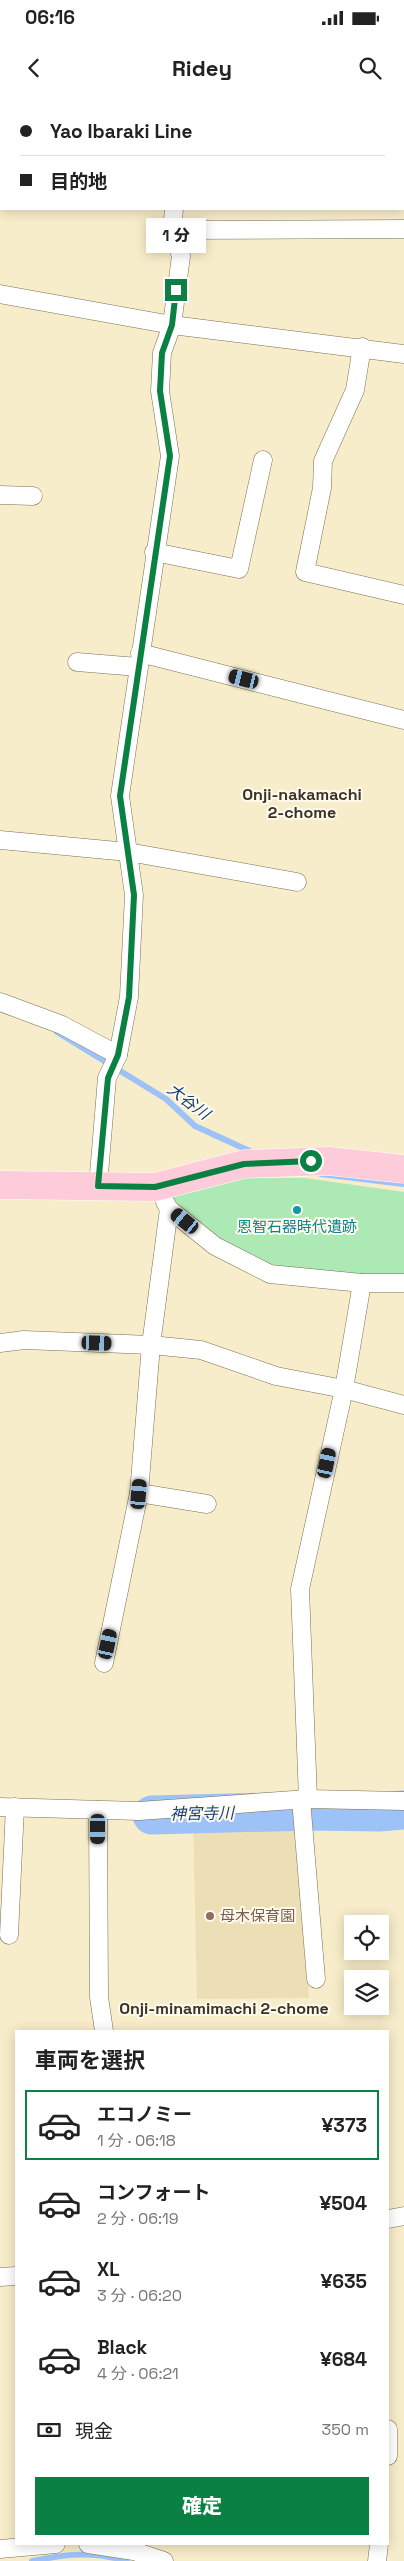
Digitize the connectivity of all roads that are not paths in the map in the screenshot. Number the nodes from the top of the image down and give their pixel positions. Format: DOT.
graph roads {
  1 [pos="174,210"];
  2 [pos="404,229"];
  3 [pos="172,230"];
  4 [pos="0,294"];
  5 [pos="172,325"];
  6 [pos="362,347"];
  7 [pos="404,354"];
  8 [pos="263,460"];
  9 [pos="0,495"];
  10 [pos="33,496"];
  11 [pos="154,552"];
  12 [pos="404,595"];
  13 [pos="139,660"];
  14 [pos="77,662"];
  15 [pos="404,720"];
  16 [pos="0,840"];
  17 [pos="128,852"];
  18 [pos="297,882"];
  19 [pos="0,1002"];
  20 [pos="118,1055"];
  21 [pos="404,1169"];
  22 [pos="0,1185"];
  23 [pos="98,1186"];
  24 [pos="162,1198"];
  25 [pos="362,1283"];
  26 [pos="404,1283"];
  27 [pos="0,1343"];
  28 [pos="152,1345"];
  29 [pos="344,1388"];
  30 [pos="404,1405"];
  31 [pos="139,1494"];
  32 [pos="207,1504"];
  33 [pos="104,1663"];
  34 [pos="304,1799"];
  35 [pos="404,1801"];
  36 [pos="8,1807"];
  37 [pos="98,1810"];
  38 [pos="9,1934"];
  39 [pos="316,1980"];
  40 [pos="104,2030"];
  41 [pos="404,2216"];
  42 [pos="389,2219"];
  43 [pos="15,2276"];
  44 [pos="0,2277"];
  45 [pos="45,2545"];
  46 [pos="94,2545"];
  47 [pos="379,2545"];
  48 [pos="0,2549"];
  49 [pos="164,2561"];
  50 [pos="377,2561"];
  1 -- 3 [label="street"];
  2 -- 3 [label="street"];
  3 -- 5 [label="street"];
  4 -- 5 [label="street"];
  5 -- 6 [label="street"];
  5 -- 11 [label="street"];
  6 -- 7 [label="street"];
  6 -- 12 [label="street"];
  8 -- 11 [label="street"];
  9 -- 10 [label="street"];
  11 -- 13 [label="street"];
  13 -- 14 [label="street"];
  13 -- 15 [label="street"];
  13 -- 17 [label="street"];
  16 -- 17 [label="street"];
  17 -- 18 [label="street"];
  17 -- 20 [label="street"];
  19 -- 20 [label="street"];
  20 -- 23 [label="street"];
  21 -- 24 [label="main road"];
  22 -- 23 [label="main road"];
  23 -- 24 [label="main road"];
  24 -- 25 [label="street"];
  24 -- 28 [label="street"];
  25 -- 26 [label="street"];
  25 -- 29 [label="street"];
  27 -- 28 [label="street"];
  28 -- 29 [label="street"];
  28 -- 31 [label="street"];
  29 -- 30 [label="street"];
  29 -- 34 [label="street"];
  31 -- 32 [label="street"];
  31 -- 33 [label="street"];
  34 -- 35 [label="street"];
  34 -- 37 [label="street"];
  34 -- 39 [label="street"];
  36 -- 37 [label="street"];
  36 -- 38 [label="street"];
  37 -- 40 [label="street"];
  41 -- 42 [label="street"];
  43 -- 44 [label="street"];
  45 -- 48 [label="street"];
  46 -- 49 [label="street"];
  47 -- 50 [label="street"];
}
